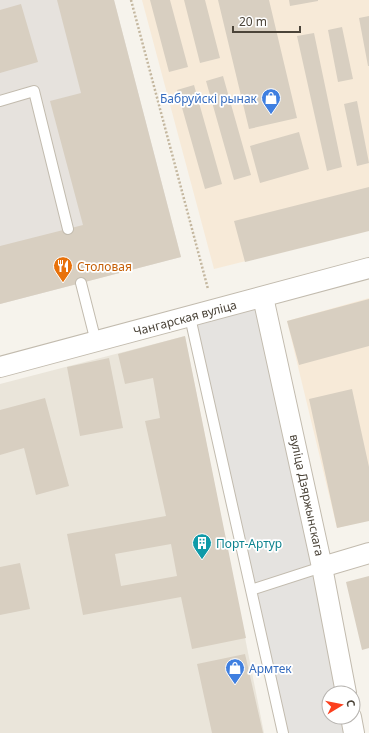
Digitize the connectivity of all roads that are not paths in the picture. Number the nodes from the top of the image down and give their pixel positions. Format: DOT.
graph roads {
  1 [pos="0,101"];
  2 [pos="68,229"];
  3 [pos="369,268"];
  4 [pos="81,283"];
  5 [pos="263,297"];
  6 [pos="190,317"];
  7 [pos="96,342"];
  8 [pos="0,367"];
  9 [pos="369,553"];
  10 [pos="322,567"];
  11 [pos="251,590"];
  12 [pos="344,685"];
  13 [pos="283,733"];
  1 -- 2 [label="lane"];
  3 -- 5 [label="street, Чангарская вуліца"];
  4 -- 7 [label="lane"];
  5 -- 6 [label="street, Чангарская вуліца"];
  5 -- 10 [label="street, вуліца Дзяржынскага"];
  6 -- 7 [label="street, Чангарская вуліца"];
  6 -- 11 [label="lane"];
  7 -- 8 [label="street, Чангарская вуліца"];
  9 -- 10 [label="street"];
  10 -- 11 [label="lane"];
  10 -- 12 [label="street, вуліца Дзяржынскага"];
  11 -- 13 [label="lane"];
}
